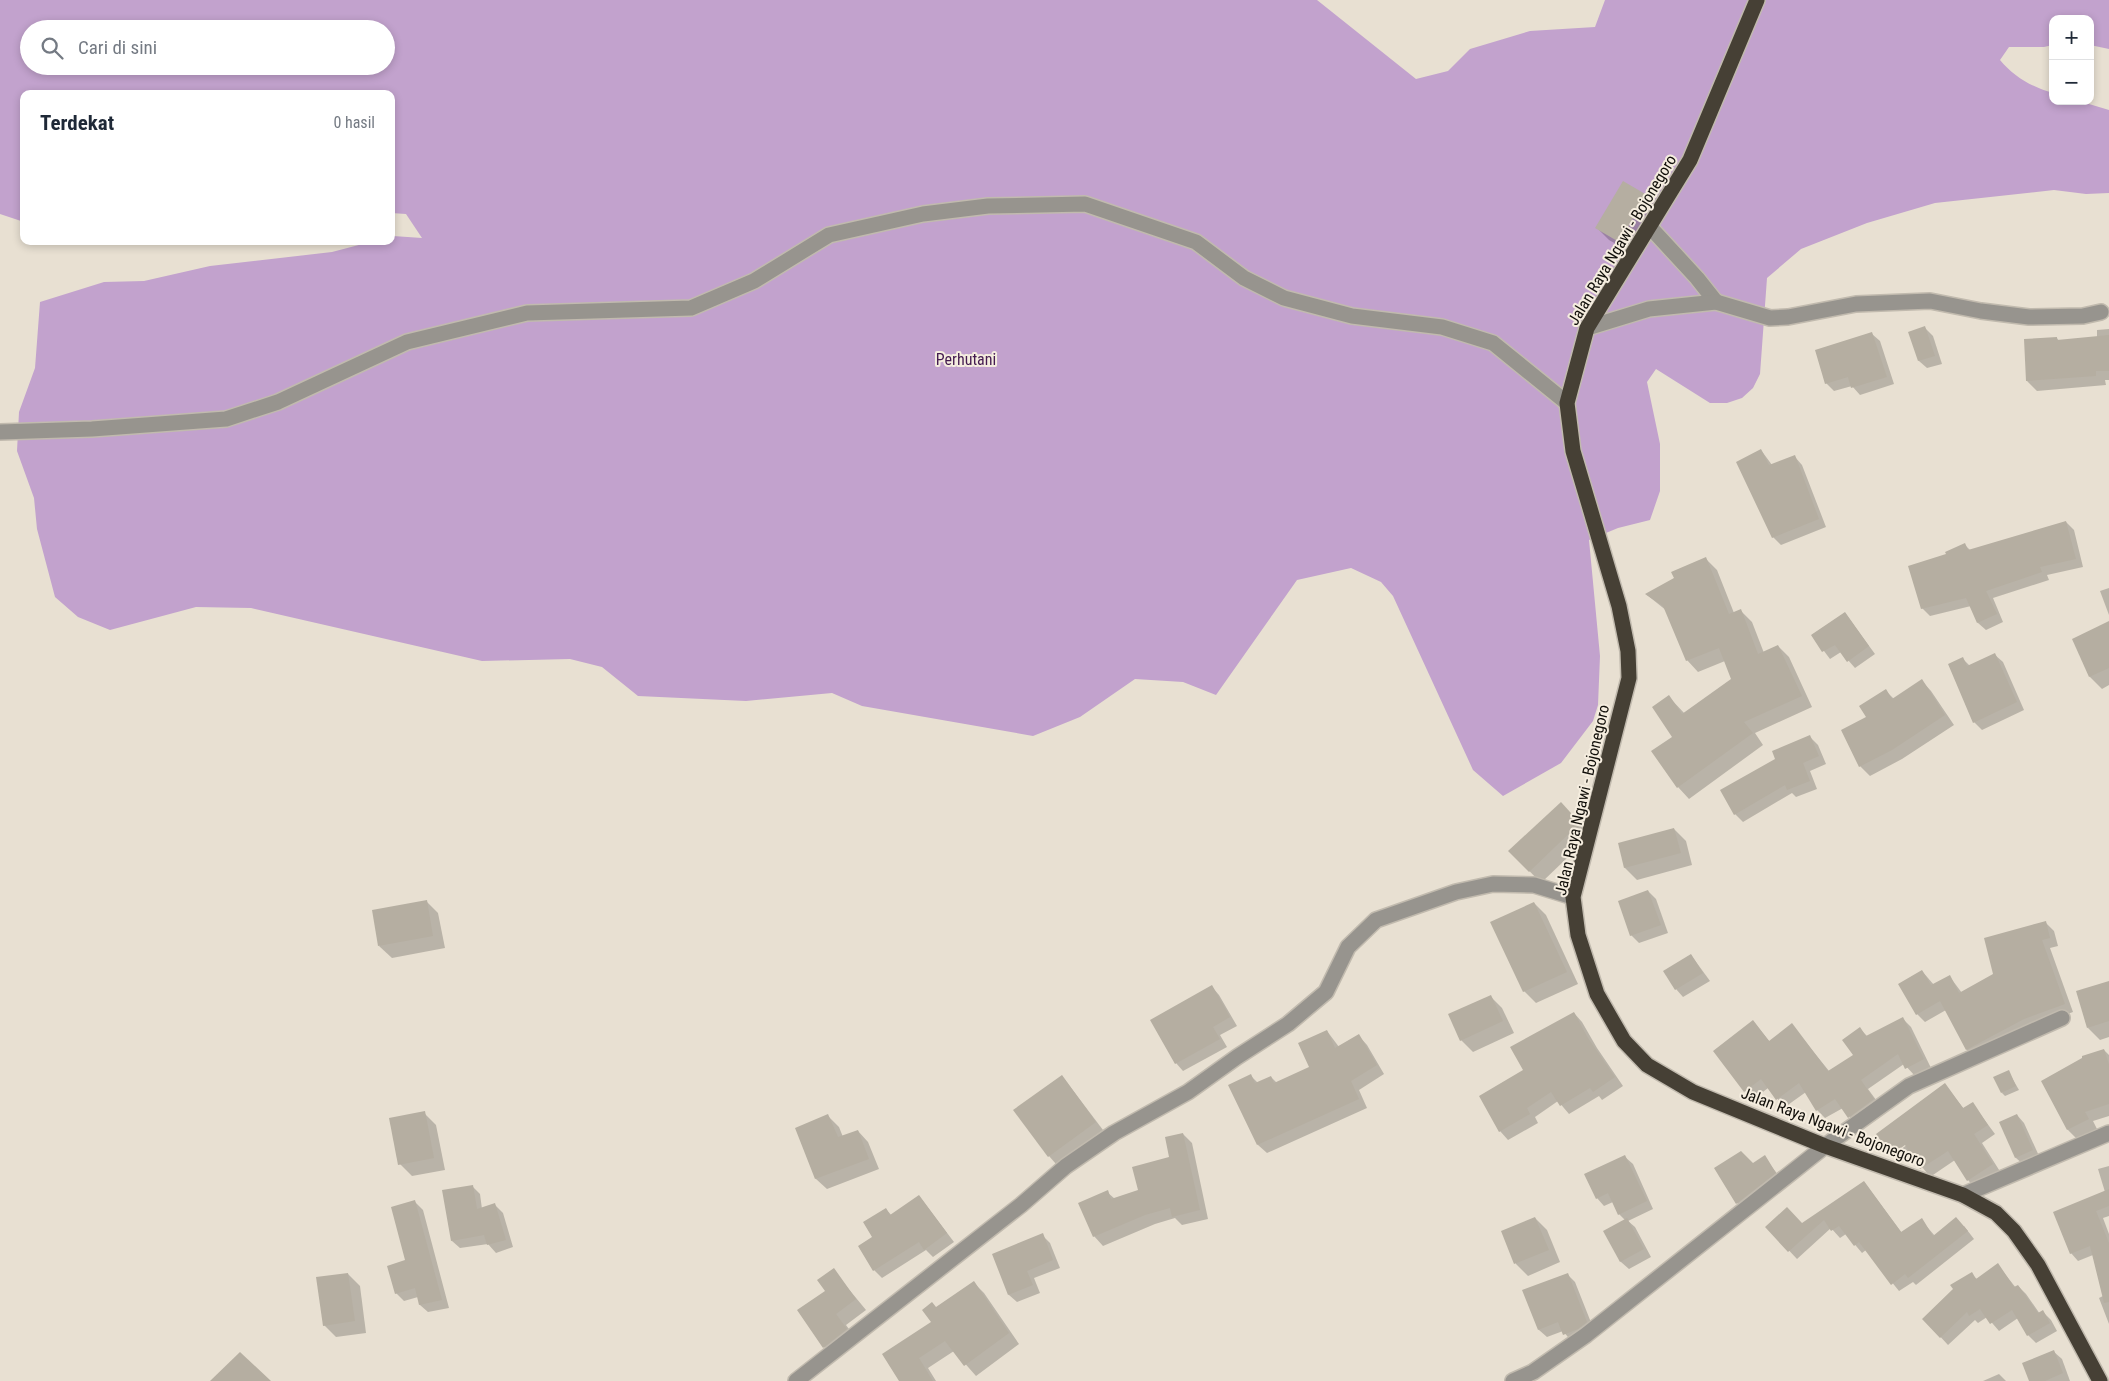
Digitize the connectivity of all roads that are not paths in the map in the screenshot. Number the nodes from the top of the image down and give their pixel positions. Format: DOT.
graph roads {
  1 [pos="1757,0"];
  2 [pos="1650,227"];
  3 [pos="1716,302"];
  4 [pos="2101,312"];
  5 [pos="1587,328"];
  6 [pos="1567,403"];
  7 [pos="0,432"];
  8 [pos="1573,897"];
  9 [pos="2062,1018"];
  10 [pos="2109,1133"];
  11 [pos="1825,1146"];
  12 [pos="1963,1195"];
  13 [pos="796,1381"];
  14 [pos="1513,1381"];
  15 [pos="2100,1381"];
  1 -- 2 [label="highway, Jalan Raya Ngawi - Bojonegoro"];
  2 -- 3 [label="street"];
  2 -- 5 [label="highway, Jalan Raya Ngawi - Bojonegoro"];
  3 -- 4 [label="street"];
  3 -- 5 [label="street"];
  5 -- 6 [label="highway, Jalan Raya Ngawi - Bojonegoro"];
  6 -- 7 [label="street"];
  6 -- 8 [label="highway, Jalan Raya Ngawi - Bojonegoro"];
  8 -- 11 [label="highway, Jalan Raya Ngawi - Bojonegoro"];
  8 -- 13 [label="street"];
  9 -- 11 [label="street"];
  10 -- 12 [label="street"];
  11 -- 12 [label="highway, Jalan Raya Ngawi - Bojonegoro"];
  11 -- 14 [label="street"];
  12 -- 15 [label="highway, Jalan Raya Ngawi - Bojonegoro"];
}
